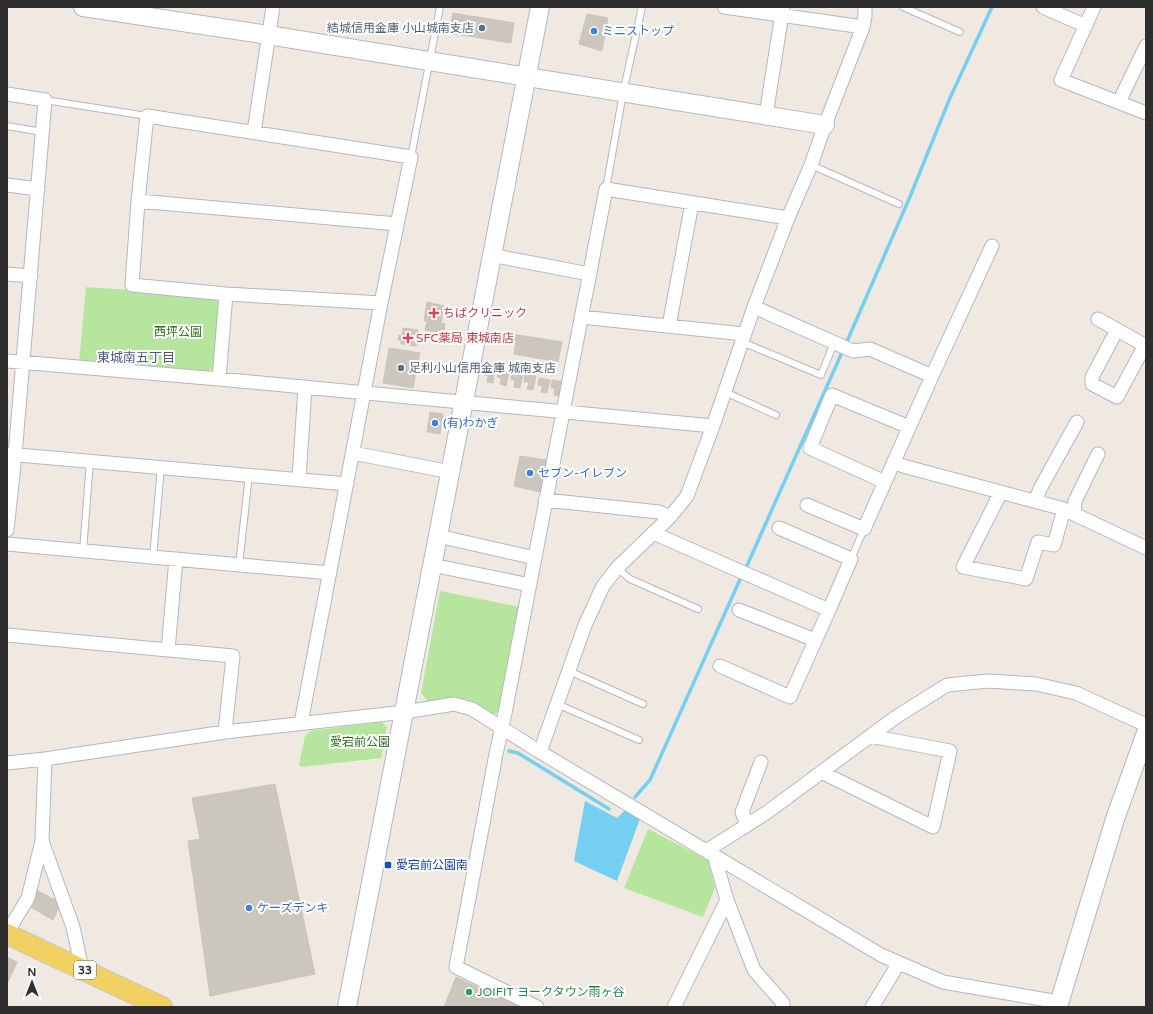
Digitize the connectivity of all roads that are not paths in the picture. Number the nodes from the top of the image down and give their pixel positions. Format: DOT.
graph roads {
  1 [pos="83,7"];
  2 [pos="273,7"];
  3 [pos="440,7"];
  4 [pos="540,7"];
  5 [pos="642,7"];
  6 [pos="724,7"];
  7 [pos="866,7"];
  8 [pos="902,7"];
  9 [pos="1043,7"];
  10 [pos="1094,7"];
  11 [pos="782,11"];
  12 [pos="1086,26"];
  13 [pos="863,27"];
  14 [pos="960,32"];
  15 [pos="268,35"];
  16 [pos="1146,46"];
  17 [pos="429,62"];
  18 [pos="526,77"];
  19 [pos="623,93"];
  20 [pos="7,94"];
  21 [pos="45,100"];
  22 [pos="1119,102"];
  23 [pos="1146,113"];
  24 [pos="766,115"];
  25 [pos="147,116"];
  26 [pos="824,125"];
  27 [pos="7,126"];
  28 [pos="43,132"];
  29 [pos="254,132"];
  30 [pos="411,157"];
  31 [pos="811,165"];
  32 [pos="7,185"];
  33 [pos="38,189"];
  34 [pos="606,189"];
  35 [pos="138,201"];
  36 [pos="692,203"];
  37 [pos="899,204"];
  38 [pos="788,218"];
  39 [pos="397,224"];
  40 [pos="992,246"];
  41 [pos="491,255"];
  42 [pos="7,274"];
  43 [pos="589,274"];
  44 [pos="30,276"];
  45 [pos="226,294"];
  46 [pos="381,303"];
  47 [pos="754,307"];
  48 [pos="580,317"];
  49 [pos="1098,319"];
  50 [pos="668,326"];
  51 [pos="1117,330"];
  52 [pos="743,338"];
  53 [pos="834,343"];
  54 [pos="1145,346"];
  55 [pos="7,361"];
  56 [pos="22,363"];
  57 [pos="932,376"];
  58 [pos="220,379"];
  59 [pos="305,387"];
  60 [pos="365,392"];
  61 [pos="725,392"];
  62 [pos="464,402"];
  63 [pos="564,411"];
  64 [pos="776,415"];
  65 [pos="1076,422"];
  66 [pos="713,426"];
  67 [pos="909,427"];
  68 [pos="353,453"];
  69 [pos="11,454"];
  70 [pos="1098,454"];
  71 [pos="90,461"];
  72 [pos="894,461"];
  73 [pos="161,467"];
  74 [pos="451,472"];
  75 [pos="249,475"];
  76 [pos="299,479"];
  77 [pos="885,482"];
  78 [pos="347,484"];
  79 [pos="1001,492"];
  80 [pos="545,500"];
  81 [pos="1035,501"];
  82 [pos="807,505"];
  83 [pos="1069,511"];
  84 [pos="670,517"];
  85 [pos="779,528"];
  86 [pos="864,529"];
  87 [pos="7,530"];
  88 [pos="653,533"];
  89 [pos="438,536"];
  90 [pos="7,544"];
  91 [pos="1146,548"];
  92 [pos="83,551"];
  93 [pos="153,558"];
  94 [pos="535,558"];
  95 [pos="851,559"];
  96 [pos="176,560"];
  97 [pos="239,565"];
  98 [pos="432,565"];
  99 [pos="617,568"];
  100 [pos="330,573"];
  101 [pos="530,586"];
  102 [pos="698,609"];
  103 [pos="739,610"];
  104 [pos="829,610"];
  105 [pos="7,635"];
  106 [pos="815,640"];
  107 [pos="168,650"];
  108 [pos="720,666"];
  109 [pos="569,672"];
  110 [pos="557,704"];
  111 [pos="643,704"];
  112 [pos="405,712"];
  113 [pos="301,723"];
  114 [pos="1146,725"];
  115 [pos="502,727"];
  116 [pos="224,732"];
  117 [pos="1146,733"];
  118 [pos="870,736"];
  119 [pos="639,740"];
  120 [pos="540,752"];
  121 [pos="45,759"];
  122 [pos="760,762"];
  123 [pos="7,763"];
  124 [pos="821,772"];
  125 [pos="747,825"];
  126 [pos="42,841"];
  127 [pos="710,853"];
  128 [pos="727,900"];
  129 [pos="7,934"];
  130 [pos="899,962"];
  131 [pos="82,969"];
  132 [pos="1058,1005"];
  133 [pos="162,1007"];
  134 [pos="347,1007"];
  135 [pos="537,1007"];
  136 [pos="674,1007"];
  137 [pos="783,1007"];
  138 [pos="872,1007"];
  1 -- 15 [label="street"];
  2 -- 15 [label="street"];
  3 -- 17 [label="lane"];
  4 -- 18 [label="street"];
  5 -- 19 [label="lane"];
  6 -- 11 [label="street"];
  7 -- 13 [label="street"];
  8 -- 14 [label="lane"];
  9 -- 12 [label="street"];
  10 -- 12 [label="street"];
  11 -- 13 [label="street"];
  11 -- 24 [label="street"];
  12 -- 22 [label="street"];
  13 -- 26 [label="street"];
  15 -- 17 [label="street"];
  15 -- 29 [label="street"];
  16 -- 22 [label="street"];
  17 -- 18 [label="street"];
  17 -- 30 [label="lane"];
  18 -- 19 [label="street"];
  18 -- 41 [label="street"];
  19 -- 24 [label="street"];
  19 -- 34 [label="lane"];
  20 -- 21 [label="street"];
  21 -- 25 [label="lane"];
  21 -- 28 [label="street"];
  22 -- 23 [label="street"];
  24 -- 26 [label="street"];
  25 -- 29 [label="street"];
  25 -- 35 [label="street"];
  26 -- 31 [label="street"];
  27 -- 28 [label="lane"];
  28 -- 33 [label="street"];
  29 -- 30 [label="street"];
  30 -- 39 [label="street"];
  31 -- 37 [label="lane"];
  31 -- 38 [label="street"];
  32 -- 33 [label="street"];
  33 -- 44 [label="street"];
  34 -- 36 [label="street"];
  34 -- 43 [label="street"];
  35 -- 39 [label="street"];
  35 -- 45 [label="street"];
  36 -- 38 [label="street"];
  36 -- 50 [label="street"];
  38 -- 47 [label="street"];
  39 -- 46 [label="street"];
  40 -- 57 [label="street"];
  41 -- 43 [label="street"];
  41 -- 62 [label="street"];
  42 -- 44 [label="street"];
  43 -- 48 [label="street"];
  44 -- 56 [label="street"];
  45 -- 46 [label="street"];
  45 -- 58 [label="street"];
  46 -- 60 [label="street"];
  47 -- 52 [label="street"];
  47 -- 53 [label="street"];
  48 -- 50 [label="street"];
  48 -- 63 [label="street"];
  49 -- 51 [label="street"];
  50 -- 52 [label="street"];
  51 -- 54 [label="street"];
  51 -- 54 [label="street"];
  52 -- 53 [label="lane"];
  52 -- 61 [label="street"];
  53 -- 57 [label="street"];
  55 -- 56 [label="street"];
  56 -- 58 [label="street"];
  56 -- 69 [label="street"];
  57 -- 67 [label="street"];
  58 -- 59 [label="street"];
  59 -- 60 [label="street"];
  59 -- 76 [label="street"];
  60 -- 62 [label="street"];
  60 -- 68 [label="street"];
  61 -- 64 [label="lane"];
  61 -- 66 [label="street"];
  62 -- 63 [label="street"];
  62 -- 74 [label="street"];
  63 -- 66 [label="street"];
  63 -- 80 [label="street"];
  65 -- 81 [label="street"];
  66 -- 84 [label="street"];
  67 -- 72 [label="street"];
  67 -- 77 [label="street"];
  68 -- 74 [label="street"];
  68 -- 78 [label="street"];
  69 -- 71 [label="street"];
  69 -- 87 [label="street"];
  70 -- 83 [label="street"];
  71 -- 73 [label="street"];
  71 -- 92 [label="lane"];
  72 -- 77 [label="street"];
  72 -- 79 [label="street"];
  73 -- 75 [label="street"];
  73 -- 93 [label="lane"];
  74 -- 89 [label="street"];
  75 -- 76 [label="street"];
  75 -- 97 [label="lane"];
  76 -- 78 [label="street"];
  77 -- 86 [label="street"];
  78 -- 100 [label="street"];
  79 -- 81 [label="street"];
  79 -- 83 [label="street"];
  80 -- 84 [label="street"];
  80 -- 94 [label="street"];
  81 -- 83 [label="street"];
  82 -- 86 [label="street"];
  83 -- 91 [label="street"];
  84 -- 88 [label="street"];
  85 -- 95 [label="street"];
  86 -- 95 [label="lane"];
  88 -- 99 [label="street"];
  88 -- 104 [label="street"];
  89 -- 94 [label="street"];
  89 -- 98 [label="street"];
  90 -- 92 [label="street"];
  92 -- 93 [label="street"];
  93 -- 96 [label="street"];
  94 -- 101 [label="street"];
  95 -- 104 [label="street"];
  96 -- 97 [label="street"];
  96 -- 107 [label="street"];
  97 -- 100 [label="street"];
  98 -- 101 [label="street"];
  98 -- 112 [label="street"];
  99 -- 102 [label="lane"];
  99 -- 109 [label="street"];
  100 -- 113 [label="street"];
  101 -- 115 [label="street"];
  103 -- 106 [label="street"];
  104 -- 106 [label="street"];
  105 -- 107 [label="street"];
  106 -- 108 [label="street"];
  107 -- 116 [label="street"];
  109 -- 110 [label="street"];
  109 -- 111 [label="lane"];
  110 -- 119 [label="lane"];
  110 -- 120 [label="street"];
  112 -- 113 [label="street"];
  112 -- 115 [label="street"];
  112 -- 134 [label="street"];
  113 -- 116 [label="street"];
  114 -- 118 [label="street"];
  115 -- 120 [label="street"];
  115 -- 135 [label="street"];
  116 -- 121 [label="street"];
  117 -- 132 [label="street"];
  118 -- 124 [label="street"];
  118 -- 124 [label="street"];
  120 -- 127 [label="street"];
  121 -- 123 [label="street"];
  121 -- 126 [label="street"];
  122 -- 125 [label="street"];
  124 -- 125 [label="street"];
  125 -- 127 [label="street"];
  126 -- 129 [label="street"];
  126 -- 131 [label="street"];
  127 -- 128 [label="street"];
  127 -- 130 [label="street"];
  128 -- 136 [label="street"];
  128 -- 137 [label="street"];
  129 -- 131 [label="main road, 33"];
  130 -- 132 [label="street"];
  130 -- 138 [label="street"];
  131 -- 133 [label="main road, 33"];
}
